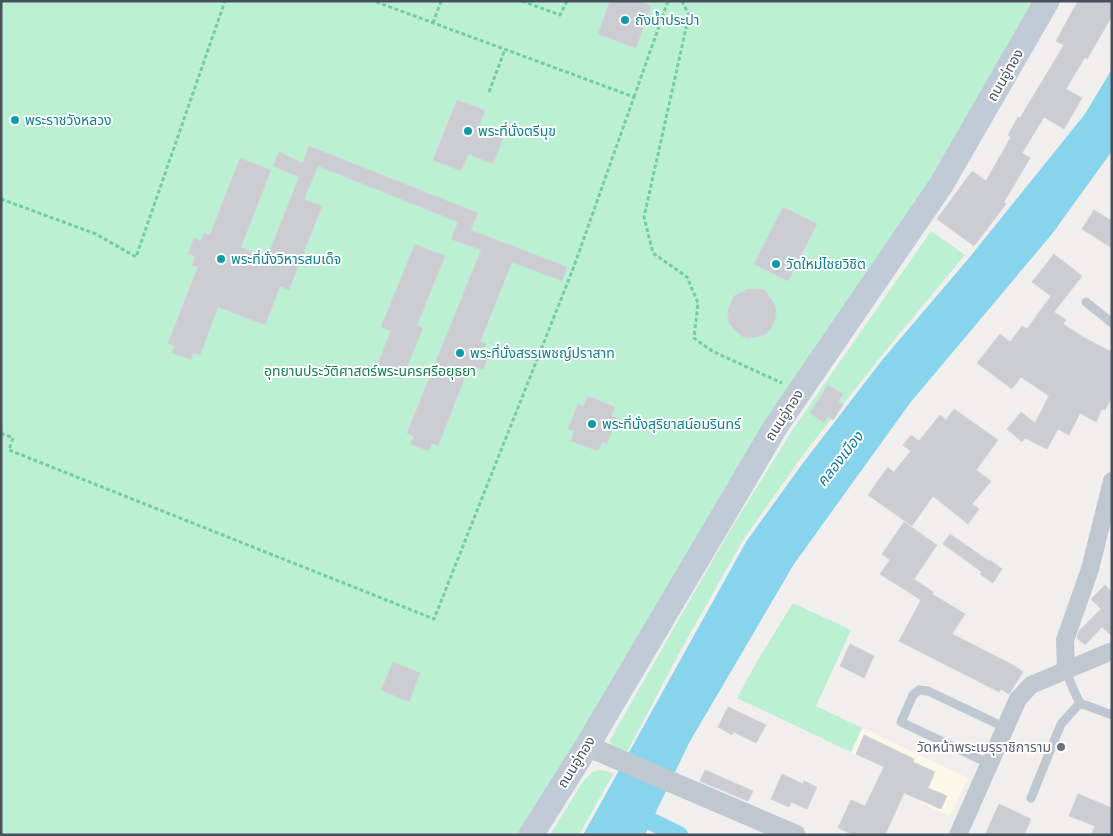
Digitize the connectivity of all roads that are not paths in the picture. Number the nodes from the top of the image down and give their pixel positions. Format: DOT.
graph roads {
  1 [pos="1047,1"];
  2 [pos="1086,302"];
  3 [pos="1112,323"];
  4 [pos="1112,481"];
  5 [pos="1112,650"];
  6 [pos="1066,671"];
  7 [pos="1080,703"];
  8 [pos="1112,716"];
  9 [pos="1006,728"];
  10 [pos="597,750"];
  11 [pos="990,764"];
  12 [pos="1031,798"];
  13 [pos="531,835"];
  14 [pos="795,835"];
  15 [pos="958,835"];
  1 -- 10 [label="main road, ถนนอู่ทอง"];
  2 -- 3 [label="lane"];
  4 -- 6 [label="street"];
  5 -- 6 [label="street"];
  6 -- 7 [label="lane"];
  6 -- 9 [label="street"];
  7 -- 8 [label="lane"];
  7 -- 12 [label="lane"];
  9 -- 11 [label="street"];
  9 -- 11 [label="lane"];
  10 -- 13 [label="main road, ถนนอู่ทอง"];
  10 -- 14 [label="street"];
  11 -- 15 [label="street"];
}
